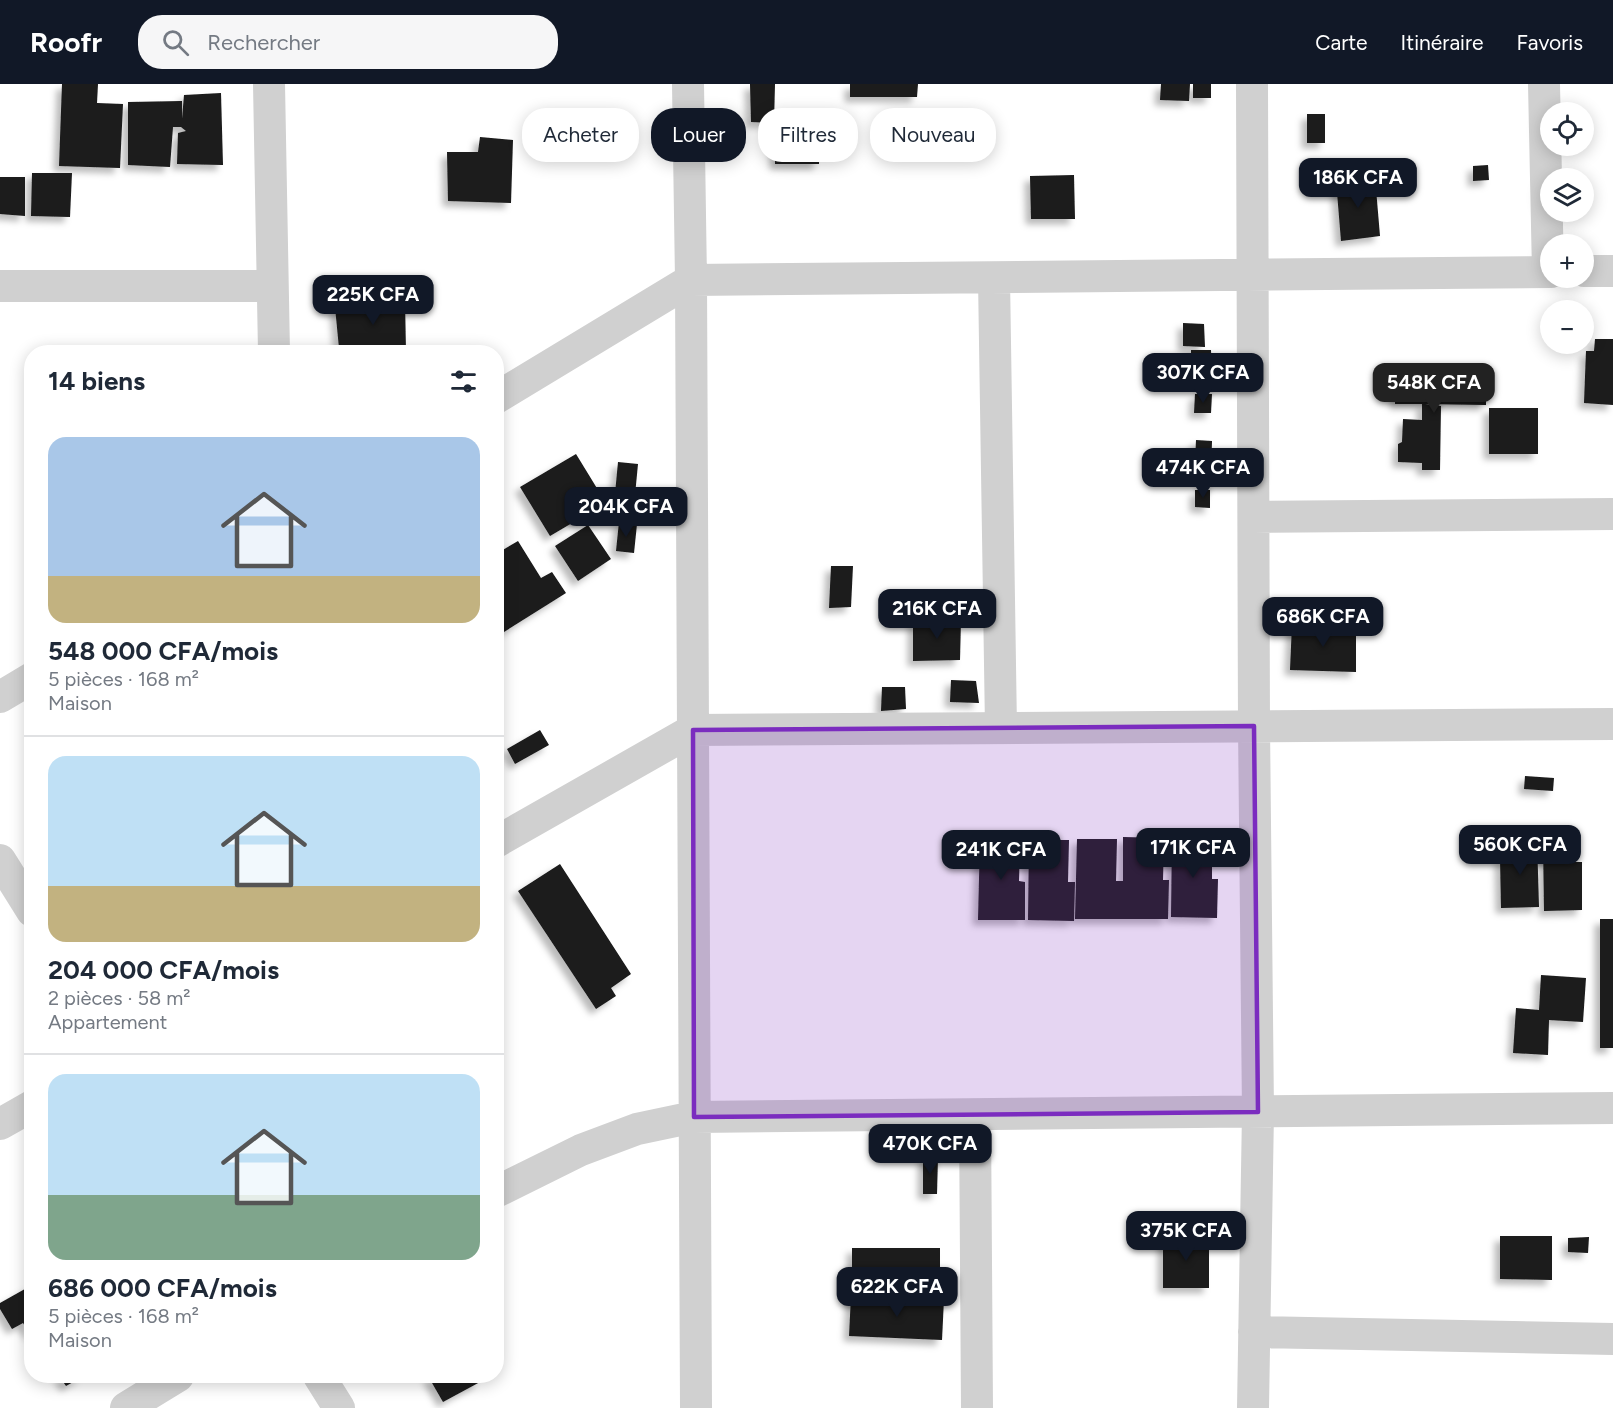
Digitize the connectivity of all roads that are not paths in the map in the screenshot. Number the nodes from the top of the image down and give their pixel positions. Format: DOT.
graph roads {
  1 [pos="269,84"];
  2 [pos="688,84"];
  3 [pos="1252,84"];
  4 [pos="1544,84"];
  5 [pos="1549,234"];
  6 [pos="1594,271"];
  7 [pos="1613,271"];
  8 [pos="1540,272"];
  9 [pos="1253,275"];
  10 [pos="994,278"];
  11 [pos="691,280"];
  12 [pos="0,286"];
  13 [pos="271,286"];
  14 [pos="274,345"];
  15 [pos="504,393"];
  16 [pos="1613,514"];
  17 [pos="1254,517"];
  18 [pos="24,683"];
  19 [pos="0,697"];
  20 [pos="1613,724"];
  21 [pos="1254,726"];
  22 [pos="1001,728"];
  23 [pos="693,730"];
  24 [pos="504,837"];
  25 [pos="0,860"];
  26 [pos="24,898"];
  27 [pos="1613,1108"];
  28 [pos="24,1110"];
  29 [pos="1258,1112"];
  30 [pos="975,1114"];
  31 [pos="694,1117"];
  32 [pos="0,1124"];
  33 [pos="504,1188"];
  34 [pos="1254,1332"];
  35 [pos="1613,1339"];
  36 [pos="167,1383"];
  37 [pos="323,1383"];
  38 [pos="126,1408"];
  39 [pos="339,1408"];
  40 [pos="696,1408"];
  41 [pos="977,1408"];
  42 [pos="1253,1408"];
  1 -- 13 [label="street"];
  2 -- 11 [label="street"];
  3 -- 9 [label="street"];
  4 -- 5 [label="street"];
  6 -- 7 [label="street"];
  8 -- 9 [label="street"];
  9 -- 10 [label="street"];
  9 -- 17 [label="street"];
  10 -- 11 [label="street"];
  10 -- 22 [label="street"];
  11 -- 15 [label="street"];
  11 -- 23 [label="street"];
  12 -- 13 [label="street"];
  13 -- 14 [label="street"];
  16 -- 17 [label="street"];
  17 -- 21 [label="street"];
  18 -- 19 [label="street"];
  20 -- 21 [label="street"];
  21 -- 22 [label="street"];
  21 -- 29 [label="street"];
  22 -- 23 [label="street"];
  23 -- 24 [label="street"];
  23 -- 31 [label="street"];
  25 -- 26 [label="street"];
  27 -- 29 [label="street"];
  28 -- 32 [label="street"];
  29 -- 30 [label="street"];
  29 -- 34 [label="street"];
  30 -- 31 [label="street"];
  30 -- 41 [label="street"];
  31 -- 33 [label="street"];
  31 -- 40 [label="street"];
  34 -- 35 [label="street"];
  34 -- 42 [label="street"];
  36 -- 38 [label="street"];
  37 -- 39 [label="street"];
}
